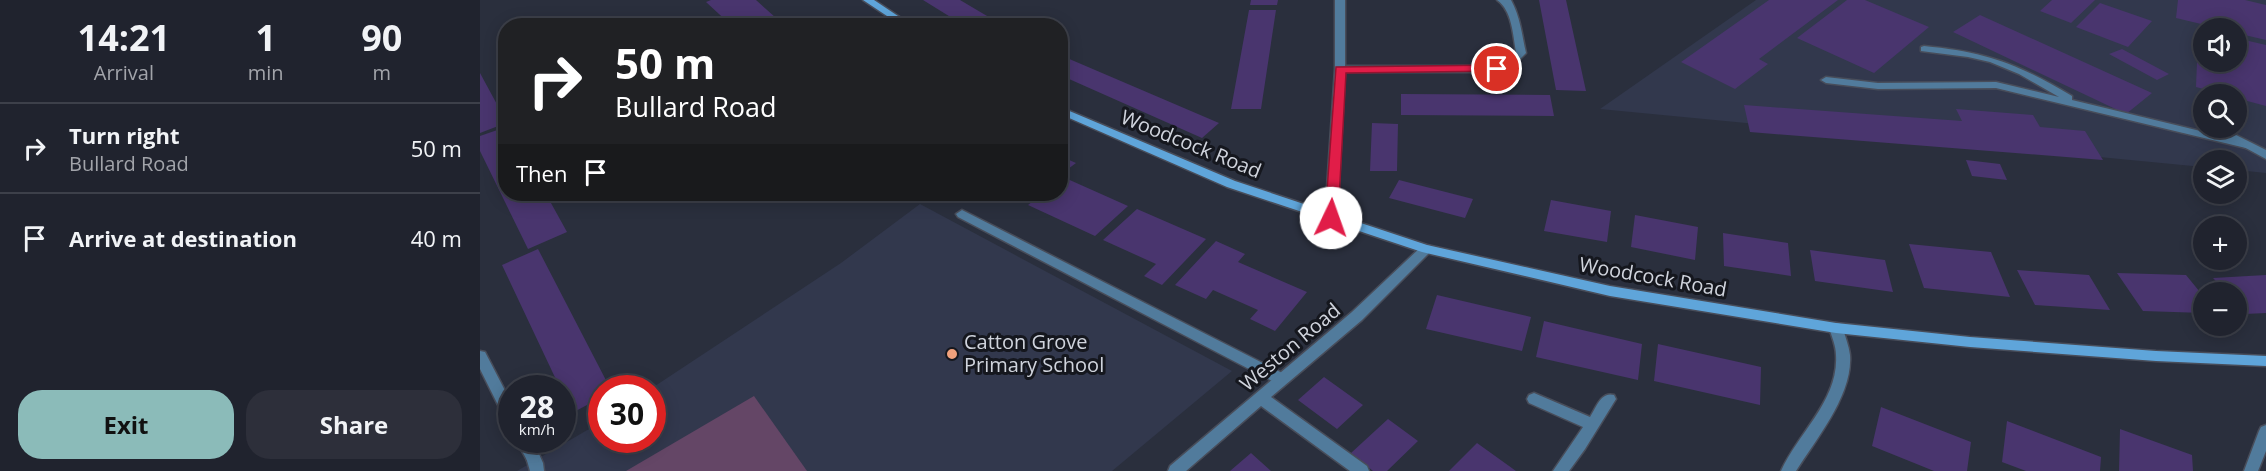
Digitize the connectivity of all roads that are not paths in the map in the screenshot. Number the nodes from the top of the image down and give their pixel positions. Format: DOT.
graph roads {
  1 [pos="868,0"];
  2 [pos="1340,0"];
  3 [pos="1502,0"];
  4 [pos="896,18"];
  5 [pos="1924,49"];
  6 [pos="1340,69"];
  7 [pos="1826,80"];
  8 [pos="2080,105"];
  9 [pos="1068,113"];
  10 [pos="2235,138"];
  11 [pos="2250,146"];
  12 [pos="2266,155"];
  13 [pos="962,214"];
  14 [pos="1331,218"];
  15 [pos="1426,249"];
  16 [pos="1836,328"];
  17 [pos="480,356"];
  18 [pos="2266,361"];
  19 [pos="1281,379"];
  20 [pos="498,391"];
  21 [pos="1260,397"];
  22 [pos="1534,399"];
  23 [pos="1609,399"];
  24 [pos="1593,426"];
  25 [pos="2266,431"];
  26 [pos="1175,471"];
  27 [pos="1362,471"];
  28 [pos="1560,471"];
  29 [pos="1788,471"];
  30 [pos="2251,471"];
  1 -- 4 [label="street"];
  2 -- 6 [label="street"];
  3 -- 6 [label="street"];
  5 -- 8 [label="street"];
  6 -- 14 [label="street"];
  7 -- 8 [label="street"];
  8 -- 11 [label="street"];
  9 -- 14 [label="street, Woodcock Road"];
  10 -- 11 [label="street"];
  11 -- 12 [label="street"];
  13 -- 19 [label="street"];
  14 -- 15 [label="street, Woodcock Road"];
  15 -- 16 [label="street, Woodcock Road"];
  15 -- 19 [label="street, Weston Road"];
  16 -- 18 [label="street, Woodcock Road"];
  16 -- 29 [label="street"];
  17 -- 20 [label="street"];
  19 -- 21 [label="street, Weston Road"];
  21 -- 26 [label="street, Weston Road"];
  21 -- 27 [label="street"];
  22 -- 24 [label="street"];
  23 -- 24 [label="street"];
  24 -- 28 [label="street"];
  25 -- 30 [label="street"];
}
